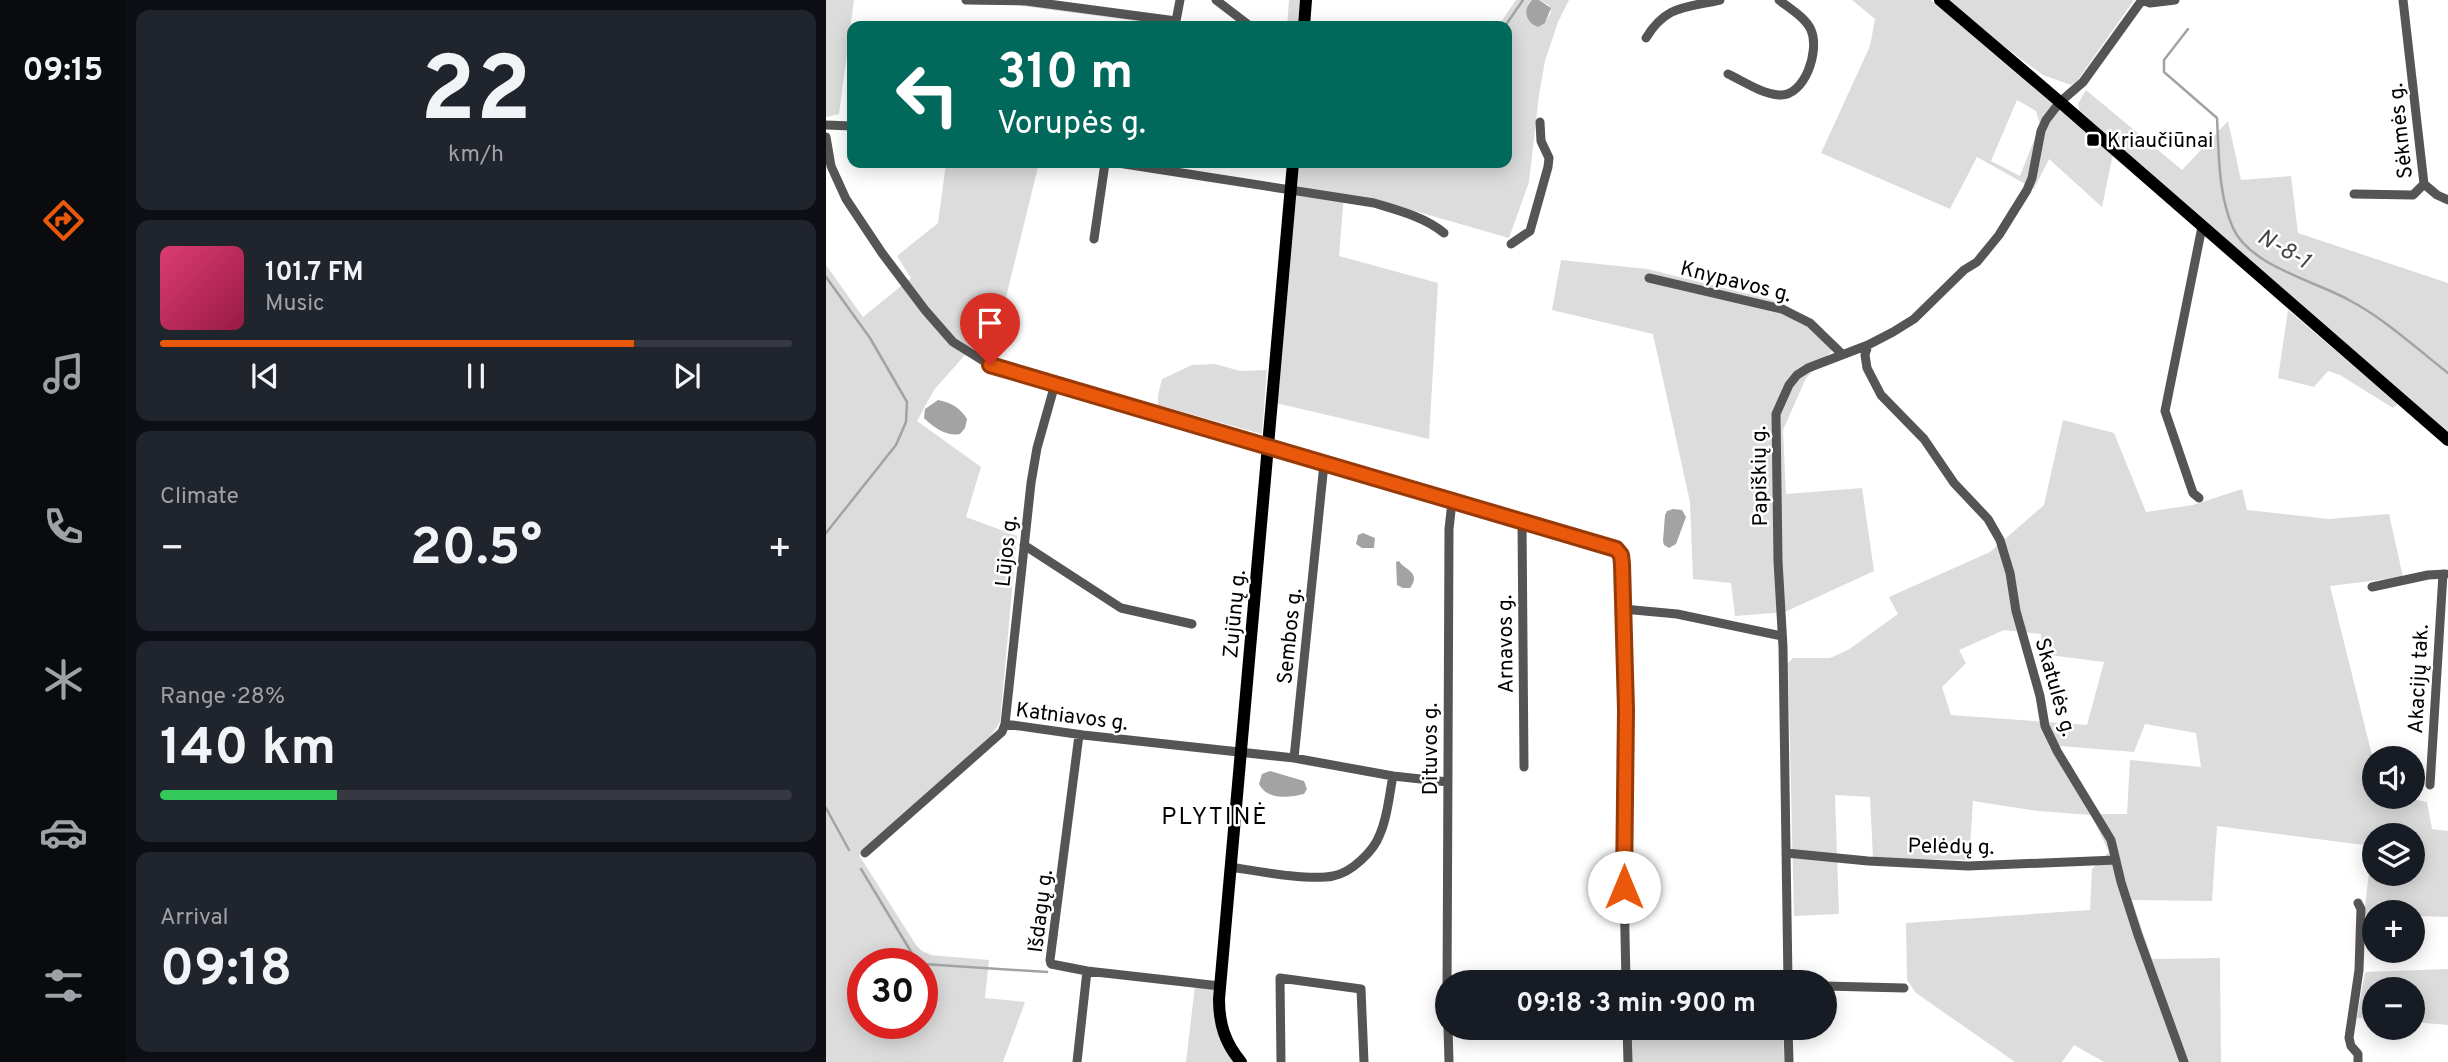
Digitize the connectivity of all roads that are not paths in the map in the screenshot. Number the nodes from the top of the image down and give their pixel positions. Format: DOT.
graph roads {
  1 [pos="966,0"];
  2 [pos="1180,0"];
  3 [pos="1216,0"];
  4 [pos="1306,0"];
  5 [pos="1720,0"];
  6 [pos="1779,0"];
  7 [pos="1940,0"];
  8 [pos="2142,0"];
  9 [pos="2175,0"];
  10 [pos="2403,0"];
  11 [pos="1093,5"];
  12 [pos="1244,21"];
  13 [pos="1304,21"];
  14 [pos="1646,38"];
  15 [pos="1728,74"];
  16 [pos="2060,102"];
  17 [pos="1540,122"];
  18 [pos="826,125"];
  19 [pos="847,126"];
  20 [pos="826,137"];
  21 [pos="1104,168"];
  22 [pos="1151,168"];
  23 [pos="1293,168"];
  24 [pos="2424,184"];
  25 [pos="1291,189"];
  26 [pos="2354,194"];
  27 [pos="2448,200"];
  28 [pos="2202,227"];
  29 [pos="1444,233"];
  30 [pos="1094,239"];
  31 [pos="1511,244"];
  32 [pos="1649,278"];
  33 [pos="1868,345"];
  34 [pos="1842,354"];
  35 [pos="1055,384"];
  36 [pos="2448,440"];
  37 [pos="1268,447"];
  38 [pos="1324,464"];
  39 [pos="2199,498"];
  40 [pos="1452,502"];
  41 [pos="1522,522"];
  42 [pos="1024,545"];
  43 [pos="2446,574"];
  44 [pos="2372,587"];
  45 [pos="1623,610"];
  46 [pos="1192,624"];
  47 [pos="1782,636"];
  48 [pos="1005,724"];
  49 [pos="1079,734"];
  50 [pos="1240,753"];
  51 [pos="1294,758"];
  52 [pos="1524,767"];
  53 [pos="1393,776"];
  54 [pos="1448,782"];
  55 [pos="2430,785"];
  56 [pos="865,853"];
  57 [pos="1786,853"];
  58 [pos="2116,860"];
  59 [pos="1230,867"];
  60 [pos="2358,903"];
  61 [pos="1447,970"];
  62 [pos="1626,970"];
  63 [pos="1788,970"];
  64 [pos="1087,971"];
  65 [pos="1837,985"];
  66 [pos="1220,986"];
  67 [pos="1904,988"];
  68 [pos="1448,1040"];
  69 [pos="1627,1040"];
  70 [pos="1788,1040"];
  71 [pos="1077,1062"];
  72 [pos="1241,1062"];
  73 [pos="1281,1062"];
  74 [pos="1364,1062"];
  75 [pos="1449,1062"];
  76 [pos="1628,1062"];
  77 [pos="1789,1062"];
  78 [pos="2184,1062"];
  79 [pos="2358,1062"];
  1 -- 11 [label="street"];
  2 -- 11 [label="street"];
  3 -- 12 [label="street"];
  4 -- 13 [label="main road"];
  5 -- 14 [label="street"];
  6 -- 15 [label="street"];
  7 -- 16 [label="main road"];
  8 -- 9 [label="street"];
  8 -- 16 [label="street, Papiškių g."];
  10 -- 24 [label="street, Sėkmės g."];
  16 -- 28 [label="main road"];
  16 -- 33 [label="street, Papiškių g."];
  17 -- 31 [label="street"];
  18 -- 19 [label="street"];
  20 -- 35 [label="street"];
  21 -- 30 [label="street"];
  22 -- 25 [label="street"];
  23 -- 25 [label="main road, Zujūnų g."];
  24 -- 26 [label="street, Sėkmės g."];
  24 -- 27 [label="street"];
  25 -- 29 [label="street"];
  25 -- 37 [label="main road, Zujūnų g."];
  28 -- 36 [label="main road"];
  28 -- 39 [label="street"];
  32 -- 34 [label="street, Knypavos g."];
  33 -- 34 [label="street, Papiškių g."];
  33 -- 58 [label="street, Skatulės g."];
  34 -- 47 [label="street, Papiškių g."];
  35 -- 37 [label="street"];
  35 -- 42 [label="street, Lūjos g."];
  37 -- 38 [label="street"];
  37 -- 50 [label="main road, Zujūnų g."];
  38 -- 40 [label="street"];
  38 -- 51 [label="street, Sembos g."];
  40 -- 41 [label="street"];
  40 -- 54 [label="street, Dituvos g."];
  41 -- 45 [label="street"];
  41 -- 52 [label="street, Arnavos g."];
  42 -- 46 [label="street"];
  42 -- 48 [label="street, Lūjos g."];
  43 -- 44 [label="street"];
  43 -- 55 [label="street, Akacijų tak."];
  45 -- 47 [label="street"];
  45 -- 62 [label="street"];
  47 -- 57 [label="street, Papiškių g."];
  48 -- 49 [label="street, Katniavos g."];
  48 -- 56 [label="street, Katniavos g."];
  49 -- 50 [label="street, Katniavos g."];
  49 -- 64 [label="street, Išdagų g."];
  50 -- 51 [label="street"];
  50 -- 59 [label="main road, Zujūnų g."];
  51 -- 53 [label="street"];
  53 -- 54 [label="street"];
  53 -- 59 [label="street"];
  54 -- 61 [label="street, Dituvos g."];
  57 -- 58 [label="street, Pelėdų g."];
  57 -- 63 [label="street, Papiškių g."];
  58 -- 78 [label="street, Skatulės g."];
  59 -- 66 [label="main road, Zujūnų g."];
  60 -- 79 [label="street"];
  64 -- 66 [label="street, Išdagų g."];
  64 -- 71 [label="street"];
  65 -- 67 [label="street"];
  66 -- 72 [label="main road, Zujūnų g."];
  68 -- 75 [label="street"];
  69 -- 76 [label="street"];
  70 -- 77 [label="street"];
  73 -- 74 [label="street"];
}
